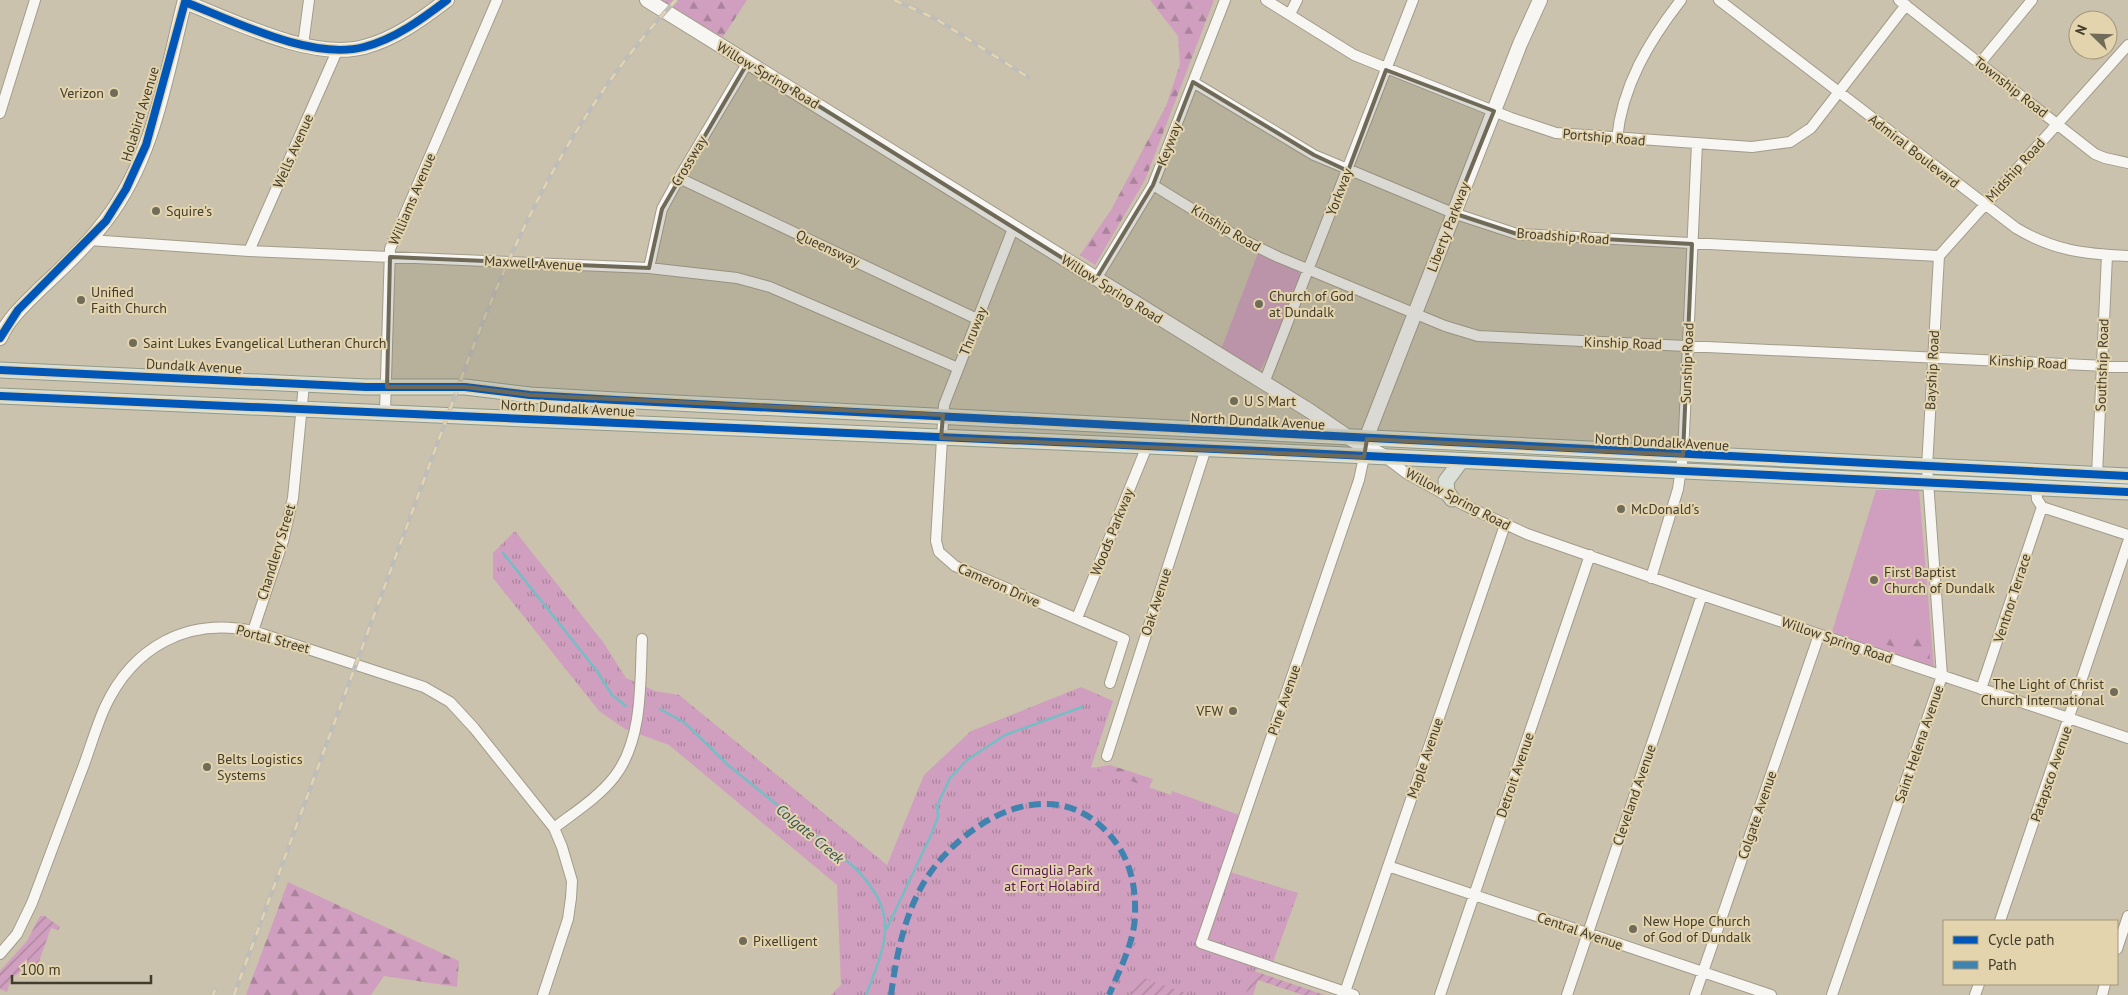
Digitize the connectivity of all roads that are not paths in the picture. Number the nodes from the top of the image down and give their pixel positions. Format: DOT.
graph roads {
  1 [pos="35,0"];
  2 [pos="309,0"];
  3 [pos="447,0"];
  4 [pos="497,0"];
  5 [pos="647,0"];
  6 [pos="1225,0"];
  7 [pos="1266,0"];
  8 [pos="1297,0"];
  9 [pos="1413,0"];
  10 [pos="1540,0"];
  11 [pos="1681,0"];
  12 [pos="1719,0"];
  13 [pos="2032,0"];
  14 [pos="183,1"];
  15 [pos="1903,3"];
  16 [pos="1290,14"];
  17 [pos="303,45"];
  18 [pos="2127,49"];
  19 [pos="337,51"];
  20 [pos="748,62"];
  21 [pos="1980,63"];
  22 [pos="1386,70"];
  23 [pos="1192,82"];
  24 [pos="1838,92"];
  25 [pos="1494,111"];
  26 [pos="0,113"];
  27 [pos="2057,124"];
  28 [pos="1617,139"];
  29 [pos="1697,143"];
  30 [pos="2128,163"];
  31 [pos="1348,171"];
  32 [pos="679,178"];
  33 [pos="1153,184"];
  34 [pos="1983,205"];
  35 [pos="1453,213"];
  36 [pos="1014,226"];
  37 [pos="89,240"];
  38 [pos="1692,244"];
  39 [pos="249,251"];
  40 [pos="2107,255"];
  41 [pos="1939,256"];
  42 [pos="2128,256"];
  43 [pos="390,257"];
  44 [pos="649,268"];
  45 [pos="1309,270"];
  46 [pos="1096,279"];
  47 [pos="18,310"];
  48 [pos="1416,312"];
  49 [pos="977,319"];
  50 [pos="0,324"];
  51 [pos="0,338"];
  52 [pos="1688,346"];
  53 [pos="1934,357"];
  54 [pos="2103,366"];
  55 [pos="2128,367"];
  56 [pos="958,368"];
  57 [pos="0,370"];
  58 [pos="1264,383"];
  59 [pos="304,384"];
  60 [pos="387,387"];
  61 [pos="0,396"];
  62 [pos="302,410"];
  63 [pos="385,412"];
  64 [pos="943,415"];
  65 [pos="941,438"];
  66 [pos="1350,439"];
  67 [pos="1147,446"];
  68 [pos="1365,447"];
  69 [pos="1206,448"];
  70 [pos="1683,455"];
  71 [pos="1385,457"];
  72 [pos="1461,461"];
  73 [pos="1927,467"];
  74 [pos="1681,472"];
  75 [pos="2097,475"];
  76 [pos="2128,476"];
  77 [pos="1928,484"];
  78 [pos="2036,487"];
  79 [pos="2128,492"];
  80 [pos="1452,498"];
  81 [pos="2042,507"];
  82 [pos="1505,525"];
  83 [pos="2128,535"];
  84 [pos="2128,542"];
  85 [pos="1590,555"];
  86 [pos="1651,578"];
  87 [pos="1702,595"];
  88 [pos="1077,618"];
  89 [pos="253,631"];
  90 [pos="1819,635"];
  91 [pos="642,639"];
  92 [pos="1942,676"];
  93 [pos="1110,683"];
  94 [pos="1981,689"];
  95 [pos="2070,718"];
  96 [pos="2128,738"];
  97 [pos="1107,756"];
  98 [pos="554,828"];
  99 [pos="1388,866"];
  100 [pos="1474,894"];
  101 [pos="2128,916"];
  102 [pos="2000,920"];
  103 [pos="1588,933"];
  104 [pos="2118,946"];
  105 [pos="0,954"];
  106 [pos="1703,973"];
  107 [pos="1350,993"];
  108 [pos="543,995"];
  109 [pos="1440,995"];
  110 [pos="1567,995"];
  111 [pos="1696,995"];
  112 [pos="1771,995"];
  113 [pos="1832,995"];
  1 -- 26 [label="street"];
  2 -- 17 [label="street"];
  3 -- 19 [label="street"];
  4 -- 43 [label="street, Williams Avenue"];
  5 -- 20 [label="street, Willow Spring Road"];
  6 -- 23 [label="street, Keyway"];
  7 -- 16 [label="street, Portship Road"];
  8 -- 16 [label="street"];
  9 -- 22 [label="street, Yorkway"];
  10 -- 25 [label="street, Liberty Parkway"];
  11 -- 28 [label="street"];
  12 -- 24 [label="street, Admiral Boulevard"];
  13 -- 21 [label="street"];
  14 -- 17 [label="street"];
  14 -- 37 [label="street, Holabird Avenue"];
  15 -- 21 [label="street, Township Road"];
  15 -- 24 [label="street, Portship Road"];
  16 -- 22 [label="street, Portship Road"];
  17 -- 19 [label="street"];
  18 -- 27 [label="street, Midship Road"];
  19 -- 39 [label="street, Wells Avenue"];
  20 -- 32 [label="street, Crossway"];
  20 -- 36 [label="street, Willow Spring Road"];
  21 -- 27 [label="street, Township Road"];
  22 -- 25 [label="street, Portship Road"];
  22 -- 31 [label="street, Yorkway"];
  23 -- 31 [label="street, Broadship Road"];
  23 -- 33 [label="street, Keyway"];
  24 -- 29 [label="street, Portship Road"];
  24 -- 34 [label="street, Admiral Boulevard"];
  25 -- 28 [label="street, Portship Road"];
  25 -- 35 [label="street, Liberty Parkway"];
  27 -- 30 [label="street, Township Road"];
  27 -- 34 [label="street, Midship Road"];
  28 -- 29 [label="street, Portship Road"];
  29 -- 38 [label="street, Sunship Road"];
  31 -- 35 [label="street, Broadship Road"];
  31 -- 45 [label="street, Yorkway"];
  32 -- 44 [label="street, Crossway"];
  32 -- 49 [label="street, Queensway"];
  33 -- 45 [label="street, Kinship Road"];
  33 -- 46 [label="street, Keyway"];
  34 -- 40 [label="street, Admiral Boulevard"];
  34 -- 41 [label="street, Midship Road"];
  35 -- 38 [label="street, Broadship Road"];
  35 -- 48 [label="street, Liberty Parkway"];
  36 -- 46 [label="street, Willow Spring Road"];
  36 -- 49 [label="street, Thruway"];
  37 -- 39 [label="street, Maxwell Avenue"];
  37 -- 47 [label="street, Holabird Avenue"];
  38 -- 41 [label="street, Broadship Road"];
  38 -- 52 [label="street, Sunship Road"];
  39 -- 43 [label="street, Maxwell Avenue"];
  40 -- 42 [label="street, Admiral Boulevard"];
  40 -- 54 [label="street, Southship Road"];
  41 -- 53 [label="street, Bayship Road"];
  43 -- 44 [label="street, Maxwell Avenue"];
  43 -- 60 [label="street, Williams Avenue"];
  44 -- 56 [label="street, Maxwell Avenue"];
  45 -- 48 [label="street, Kinship Road"];
  45 -- 58 [label="street, Yorkway"];
  46 -- 58 [label="street, Willow Spring Road"];
  47 -- 50 [label="street"];
  47 -- 51 [label="street, Holabird Avenue"];
  48 -- 52 [label="street, Kinship Road"];
  48 -- 68 [label="street, Liberty Parkway"];
  49 -- 56 [label="street, Thruway"];
  52 -- 53 [label="street, Kinship Road"];
  52 -- 70 [label="street, Sunship Road"];
  53 -- 54 [label="street, Kinship Road"];
  53 -- 73 [label="street, Bayship Road"];
  54 -- 55 [label="street, Kinship Road"];
  54 -- 75 [label="street, Southship Road"];
  56 -- 64 [label="street, Thruway"];
  57 -- 59 [label="main road, Dundalk Avenue"];
  58 -- 66 [label="street, Willow Spring Road"];
  59 -- 60 [label="main road, Dundalk Avenue"];
  59 -- 62 [label="street, Chandlery Street"];
  60 -- 63 [label="street, Williams Avenue"];
  60 -- 64 [label="main road, North Dundalk Avenue"];
  61 -- 62 [label="main road"];
  62 -- 63 [label="main road"];
  62 -- 89 [label="street, Chandlery Street"];
  63 -- 65 [label="main road, North Dundalk Avenue"];
  64 -- 65 [label="street, Thruway"];
  64 -- 66 [label="main road, North Dundalk Avenue"];
  65 -- 67 [label="main road, North Dundalk Avenue"];
  65 -- 88 [label="street, Cameron Drive"];
  66 -- 68 [label="main road, North Dundalk Avenue"];
  67 -- 69 [label="main road, North Dundalk Avenue"];
  67 -- 88 [label="street, Woods Parkway"];
  68 -- 69 [label="main road, North Dundalk Avenue"];
  68 -- 70 [label="main road, North Dundalk Avenue"];
  68 -- 71 [label="main road, North Dundalk Avenue"];
  68 -- 107 [label="street, Pine Avenue"];
  69 -- 97 [label="street, Oak Avenue"];
  70 -- 73 [label="main road, North Dundalk Avenue"];
  70 -- 74 [label="street, Sunship Road"];
  71 -- 72 [label="main road, North Dundalk Avenue"];
  71 -- 80 [label="street, Willow Spring Road"];
  72 -- 74 [label="main road, North Dundalk Avenue"];
  72 -- 80 [label="main road"];
  73 -- 75 [label="main road, North Dundalk Avenue"];
  73 -- 77 [label="street, Bayship Road"];
  74 -- 77 [label="main road, North Dundalk Avenue"];
  74 -- 86 [label="street, Sunship Road"];
  75 -- 76 [label="main road, North Dundalk Avenue"];
  77 -- 78 [label="main road, North Dundalk Avenue"];
  77 -- 92 [label="street, Saint Helena Avenue"];
  78 -- 79 [label="main road, North Dundalk Avenue"];
  78 -- 81 [label="street"];
  80 -- 82 [label="street, Willow Spring Road"];
  81 -- 83 [label="street"];
  81 -- 94 [label="street, Ventnor Terrace"];
  82 -- 85 [label="street, Willow Spring Road"];
  82 -- 99 [label="street, Maple Avenue"];
  84 -- 95 [label="street, Patapsco Avenue"];
  85 -- 86 [label="street, Willow Spring Road"];
  85 -- 100 [label="street, Detroit Avenue"];
  86 -- 87 [label="street, Willow Spring Road"];
  87 -- 90 [label="street, Willow Spring Road"];
  87 -- 103 [label="street, Cleveland Avenue"];
  88 -- 93 [label="street, Cameron Drive"];
  89 -- 98 [label="street, Portal Street"];
  89 -- 105 [label="street, Portal Street"];
  90 -- 92 [label="street, Willow Spring Road"];
  90 -- 106 [label="street, Colgate Avenue"];
  91 -- 98 [label="street"];
  92 -- 94 [label="street, Willow Spring Road"];
  92 -- 113 [label="street, Saint Helena Avenue"];
  94 -- 95 [label="street, Willow Spring Road"];
  95 -- 96 [label="street, Willow Spring Road"];
  95 -- 102 [label="street, Patapsco Avenue"];
  98 -- 108 [label="street, Portal Street"];
  99 -- 100 [label="street, Central Avenue"];
  99 -- 107 [label="street, Maple Avenue"];
  100 -- 103 [label="street, Central Avenue"];
  100 -- 109 [label="street, Detroit Avenue"];
  101 -- 104 [label="street"];
  103 -- 106 [label="street, Central Avenue"];
  103 -- 110 [label="street, Cleveland Avenue"];
  106 -- 111 [label="street, Colgate Avenue"];
  106 -- 112 [label="street, Central Avenue"];
}
